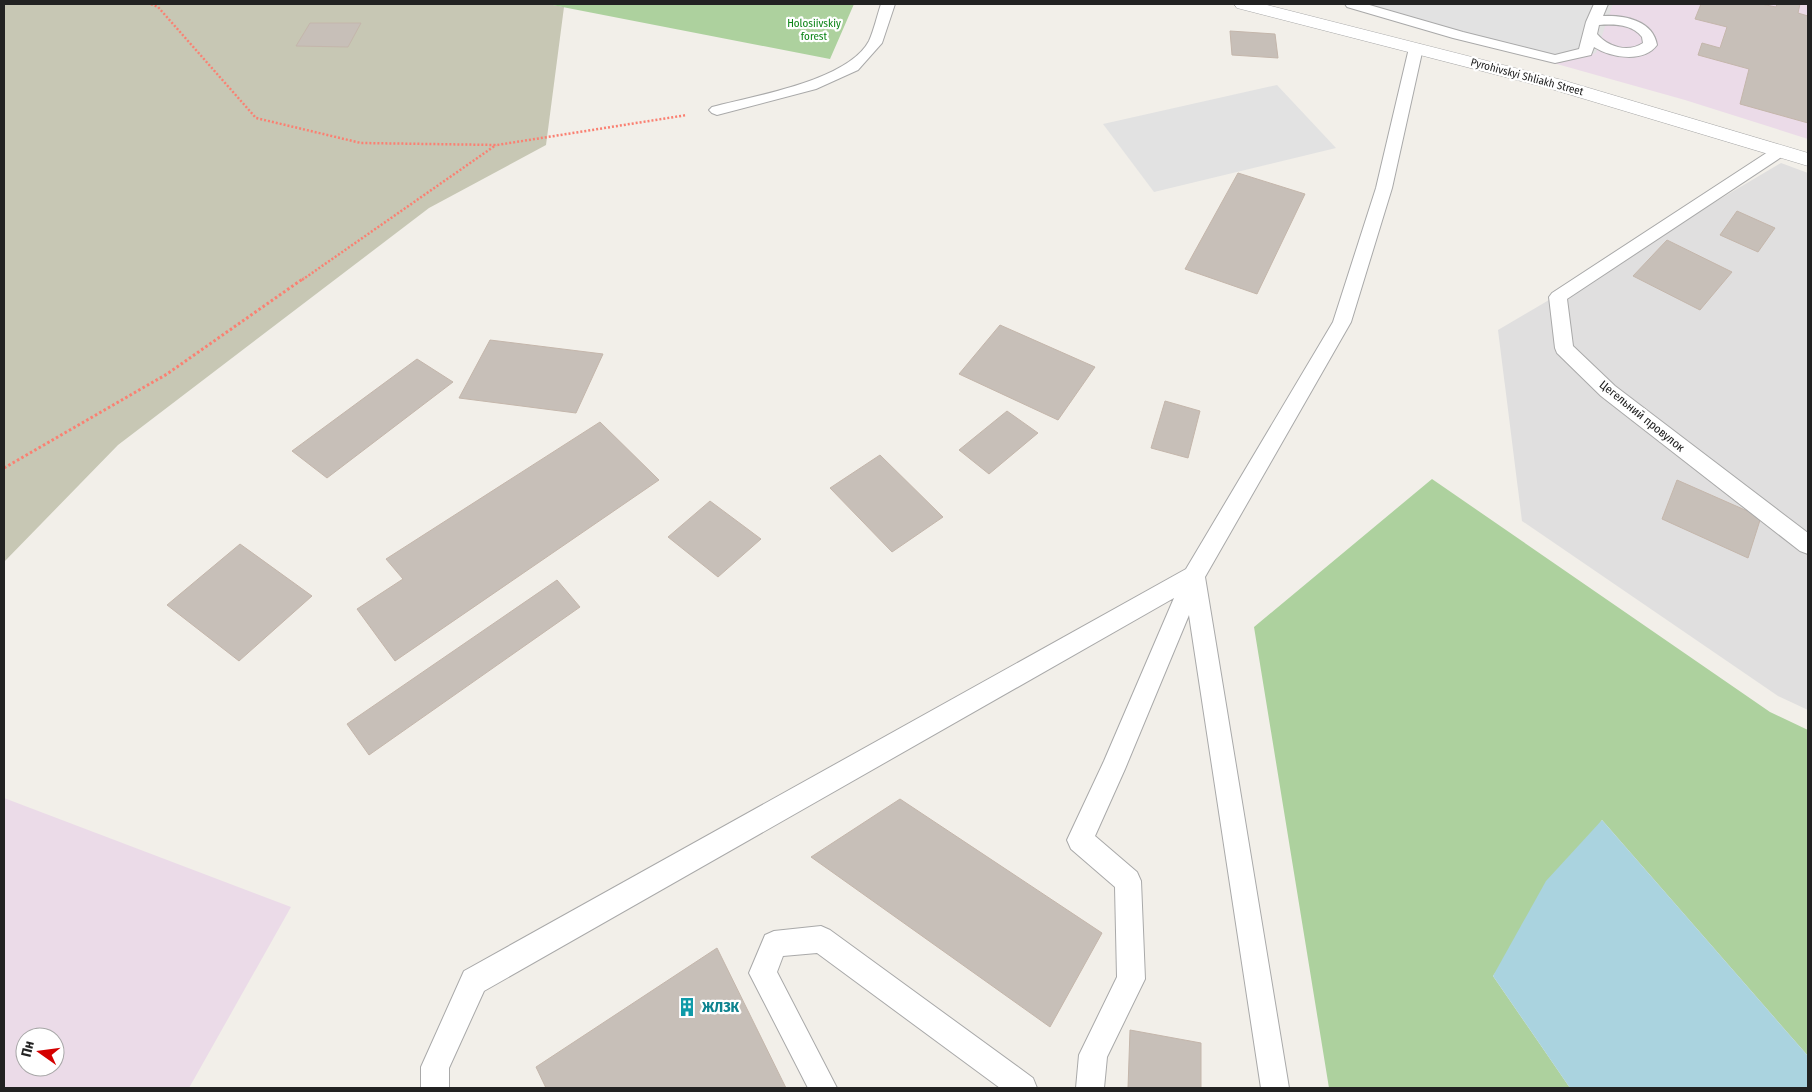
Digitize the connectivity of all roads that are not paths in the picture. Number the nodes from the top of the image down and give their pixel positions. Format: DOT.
graph roads {
  1 [pos="888,4"];
  2 [pos="1243,4"];
  3 [pos="1352,4"];
  4 [pos="1601,4"];
  5 [pos="1458,35"];
  6 [pos="1416,48"];
  7 [pos="1447,55"];
  8 [pos="717,110"];
  9 [pos="1780,151"];
  10 [pos="1808,160"];
  11 [pos="1808,545"];
  12 [pos="1194,576"];
  13 [pos="435,1088"];
  14 [pos="823,1088"];
  15 [pos="1022,1088"];
  16 [pos="1090,1088"];
  17 [pos="1275,1088"];
  1 -- 8 [label="lane"];
  2 -- 6 [label="street, Pyrohivskyi Shliakh Street"];
  3 -- 5 [label="lane"];
  4 -- 5 [label="lane"];
  5 -- 7 [label="lane"];
  6 -- 7 [label="street, Pyrohivskyi Shliakh Street"];
  6 -- 12 [label="lane"];
  7 -- 9 [label="street, Pyrohivskyi Shliakh Street"];
  9 -- 10 [label="street, Pyrohivskyi Shliakh Street"];
  9 -- 11 [label="lane, Цегельний провулок"];
  12 -- 13 [label="lane"];
  12 -- 16 [label="lane"];
  12 -- 17 [label="lane"];
  14 -- 15 [label="lane"];
}
